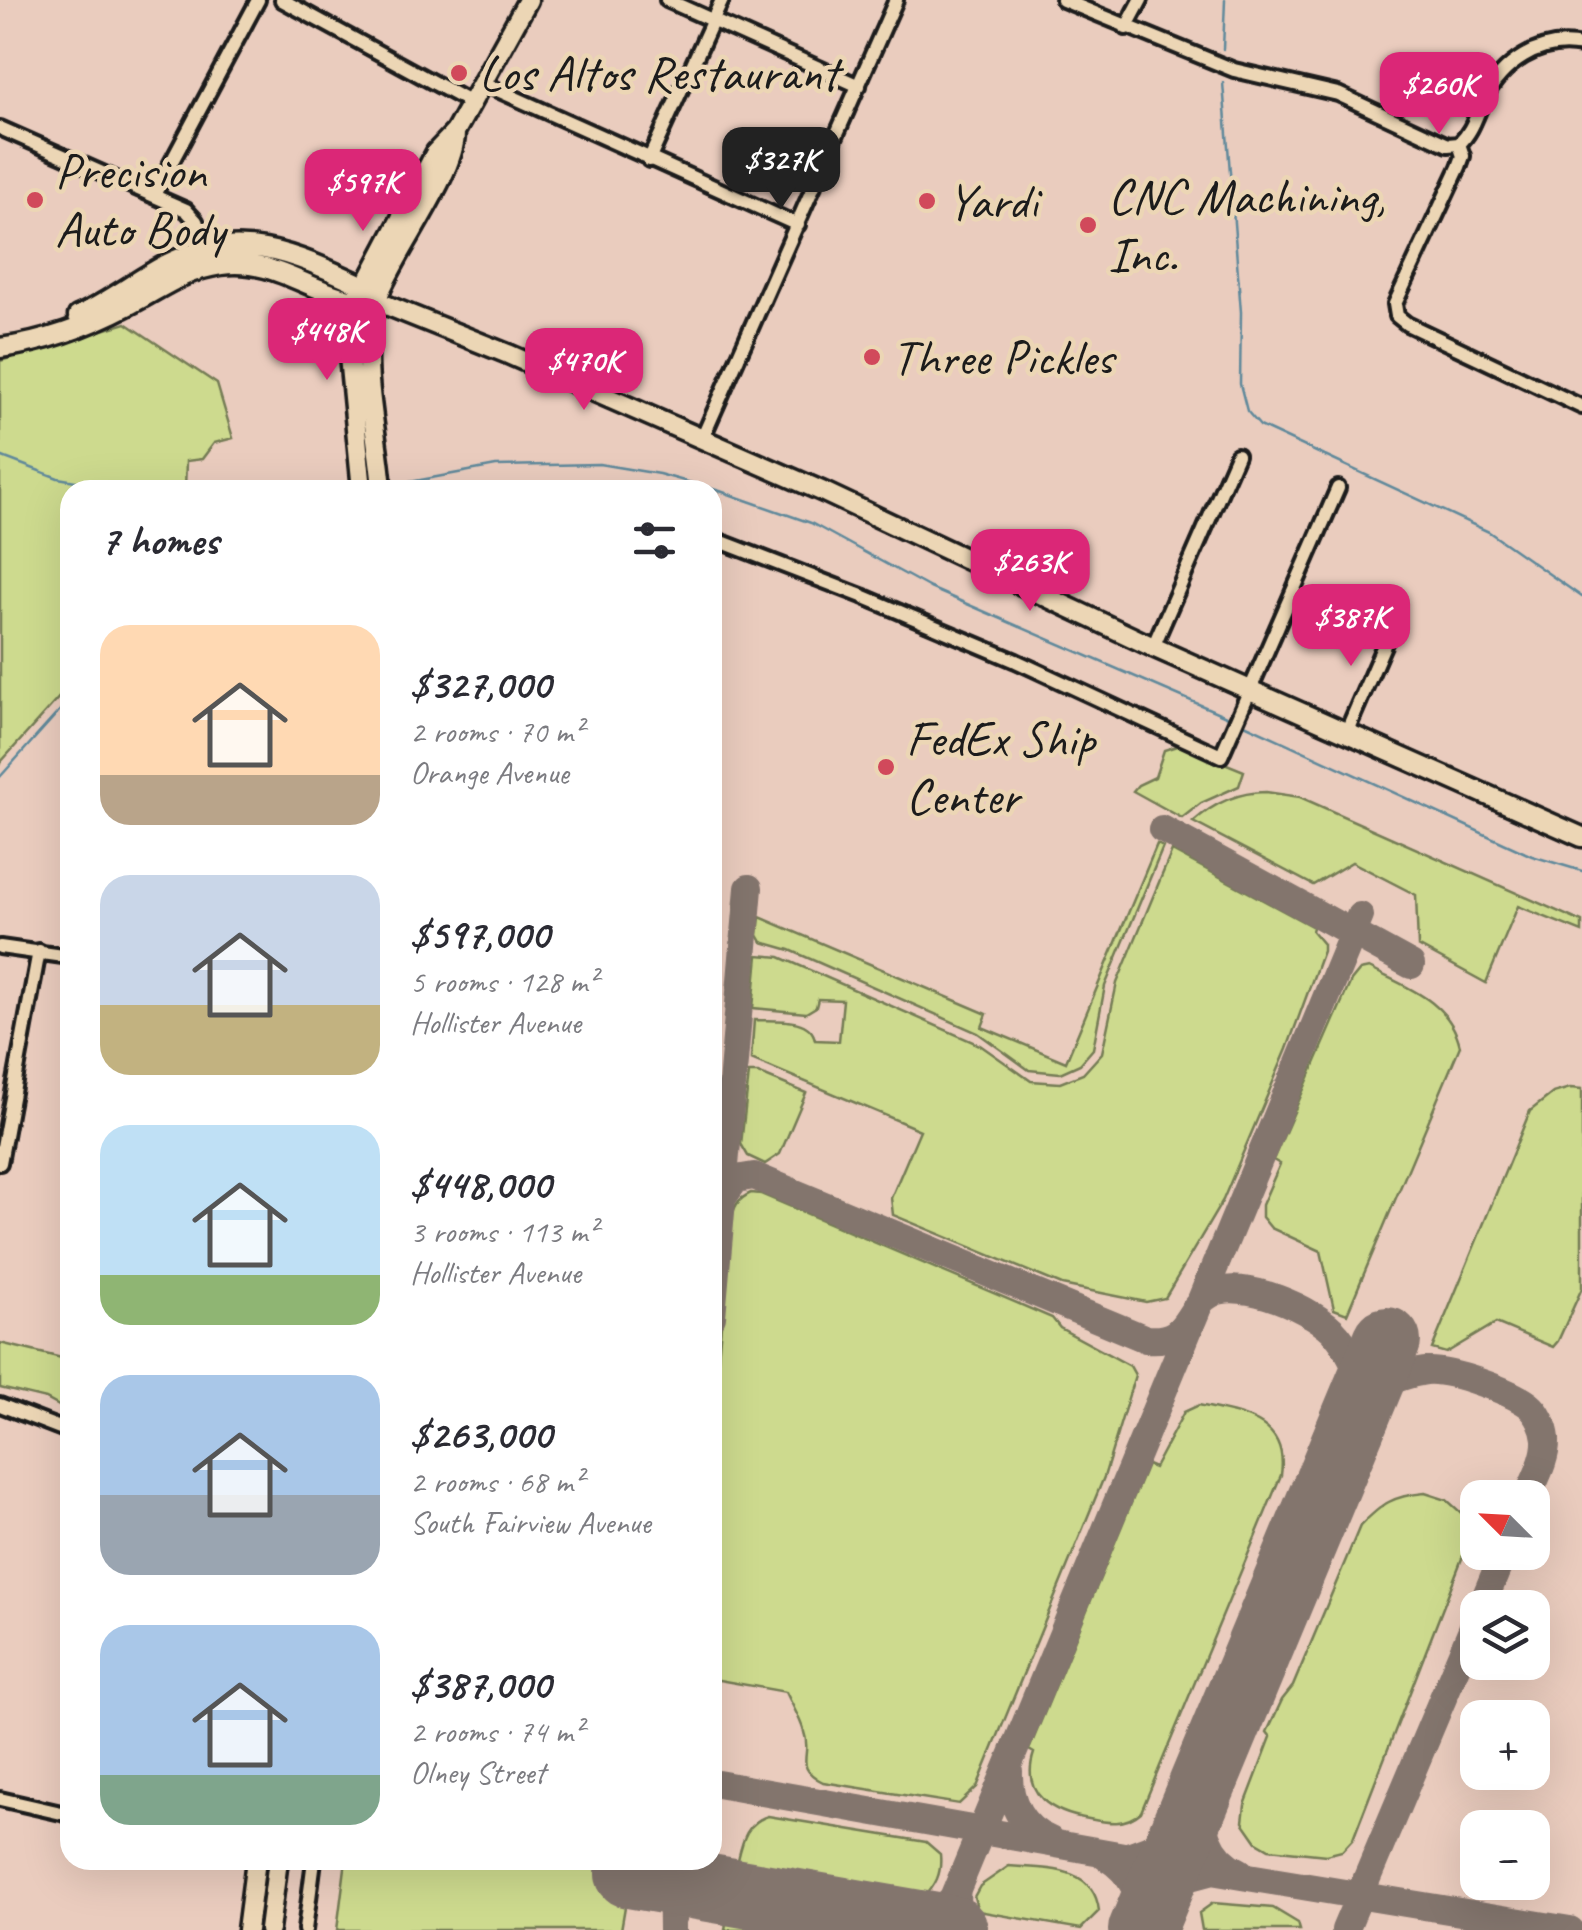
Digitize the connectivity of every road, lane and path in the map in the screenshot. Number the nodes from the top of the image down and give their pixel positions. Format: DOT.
graph roads {
  1 [pos="258,0"];
  2 [pos="282,0"];
  3 [pos="528,0"];
  4 [pos="667,0"];
  5 [pos="722,0"];
  6 [pos="896,0"];
  7 [pos="1141,0"];
  8 [pos="1071,2"];
  9 [pos="712,20"];
  10 [pos="1126,28"];
  11 [pos="1582,46"];
  12 [pos="482,84"];
  13 [pos="859,86"];
  14 [pos="471,104"];
  15 [pos="0,128"];
  16 [pos="1460,144"];
  17 [pos="649,160"];
  18 [pos="154,195"];
  19 [pos="798,225"];
  20 [pos="211,258"];
  21 [pos="366,297"];
  22 [pos="0,335"];
  23 [pos="0,348"];
  24 [pos="1582,407"];
  25 [pos="702,440"];
  26 [pos="1237,455"];
  27 [pos="361,480"];
  28 [pos="381,480"];
  29 [pos="1338,488"];
  30 [pos="722,542"];
  31 [pos="1394,622"];
  32 [pos="1152,647"];
  33 [pos="1246,699"];
  34 [pos="1346,733"];
  35 [pos="1582,836"];
  36 [pos="0,946"];
  37 [pos="39,952"];
  38 [pos="60,955"];
  39 [pos="0,1164"];
  40 [pos="0,1405"];
  41 [pos="60,1428"];
  42 [pos="0,1799"];
  43 [pos="60,1812"];
  44 [pos="255,1870"];
  45 [pos="275,1870"];
  46 [pos="313,1870"];
  47 [pos="248,1930"];
  48 [pos="269,1930"];
  49 [pos="305,1930"];
  1 -- 18 [label="street"];
  2 -- 14 [label="street"];
  3 -- 12 [label="main road"];
  4 -- 9 [label="street"];
  5 -- 9 [label="street"];
  6 -- 13 [label="street"];
  7 -- 10 [label="street"];
  8 -- 10 [label="street"];
  9 -- 13 [label="street"];
  9 -- 17 [label="street"];
  10 -- 16 [label="street"];
  11 -- 16 [label="street"];
  12 -- 14 [label="main road"];
  12 -- 17 [label="street"];
  13 -- 19 [label="street"];
  14 -- 21 [label="main road"];
  15 -- 18 [label="street"];
  16 -- 24 [label="street"];
  17 -- 19 [label="street"];
  18 -- 20 [label="street"];
  19 -- 25 [label="street"];
  20 -- 21 [label="main road"];
  20 -- 22 [label="main road"];
  20 -- 23 [label="main road"];
  21 -- 25 [label="main road"];
  21 -- 27 [label="main road"];
  21 -- 28 [label="main road"];
  25 -- 32 [label="main road"];
  26 -- 32 [label="street"];
  29 -- 33 [label="street"];
  30 -- 33 [label="street"];
  31 -- 34 [label="street"];
  32 -- 33 [label="main road"];
  33 -- 34 [label="main road"];
  34 -- 35 [label="main road"];
  36 -- 37 [label="street"];
  37 -- 38 [label="street"];
  37 -- 39 [label="street"];
  40 -- 41 [label="street"];
  42 -- 43 [label="street"];
  44 -- 47 [label="main road"];
  45 -- 48 [label="main road"];
  46 -- 49 [label="street"];
}
